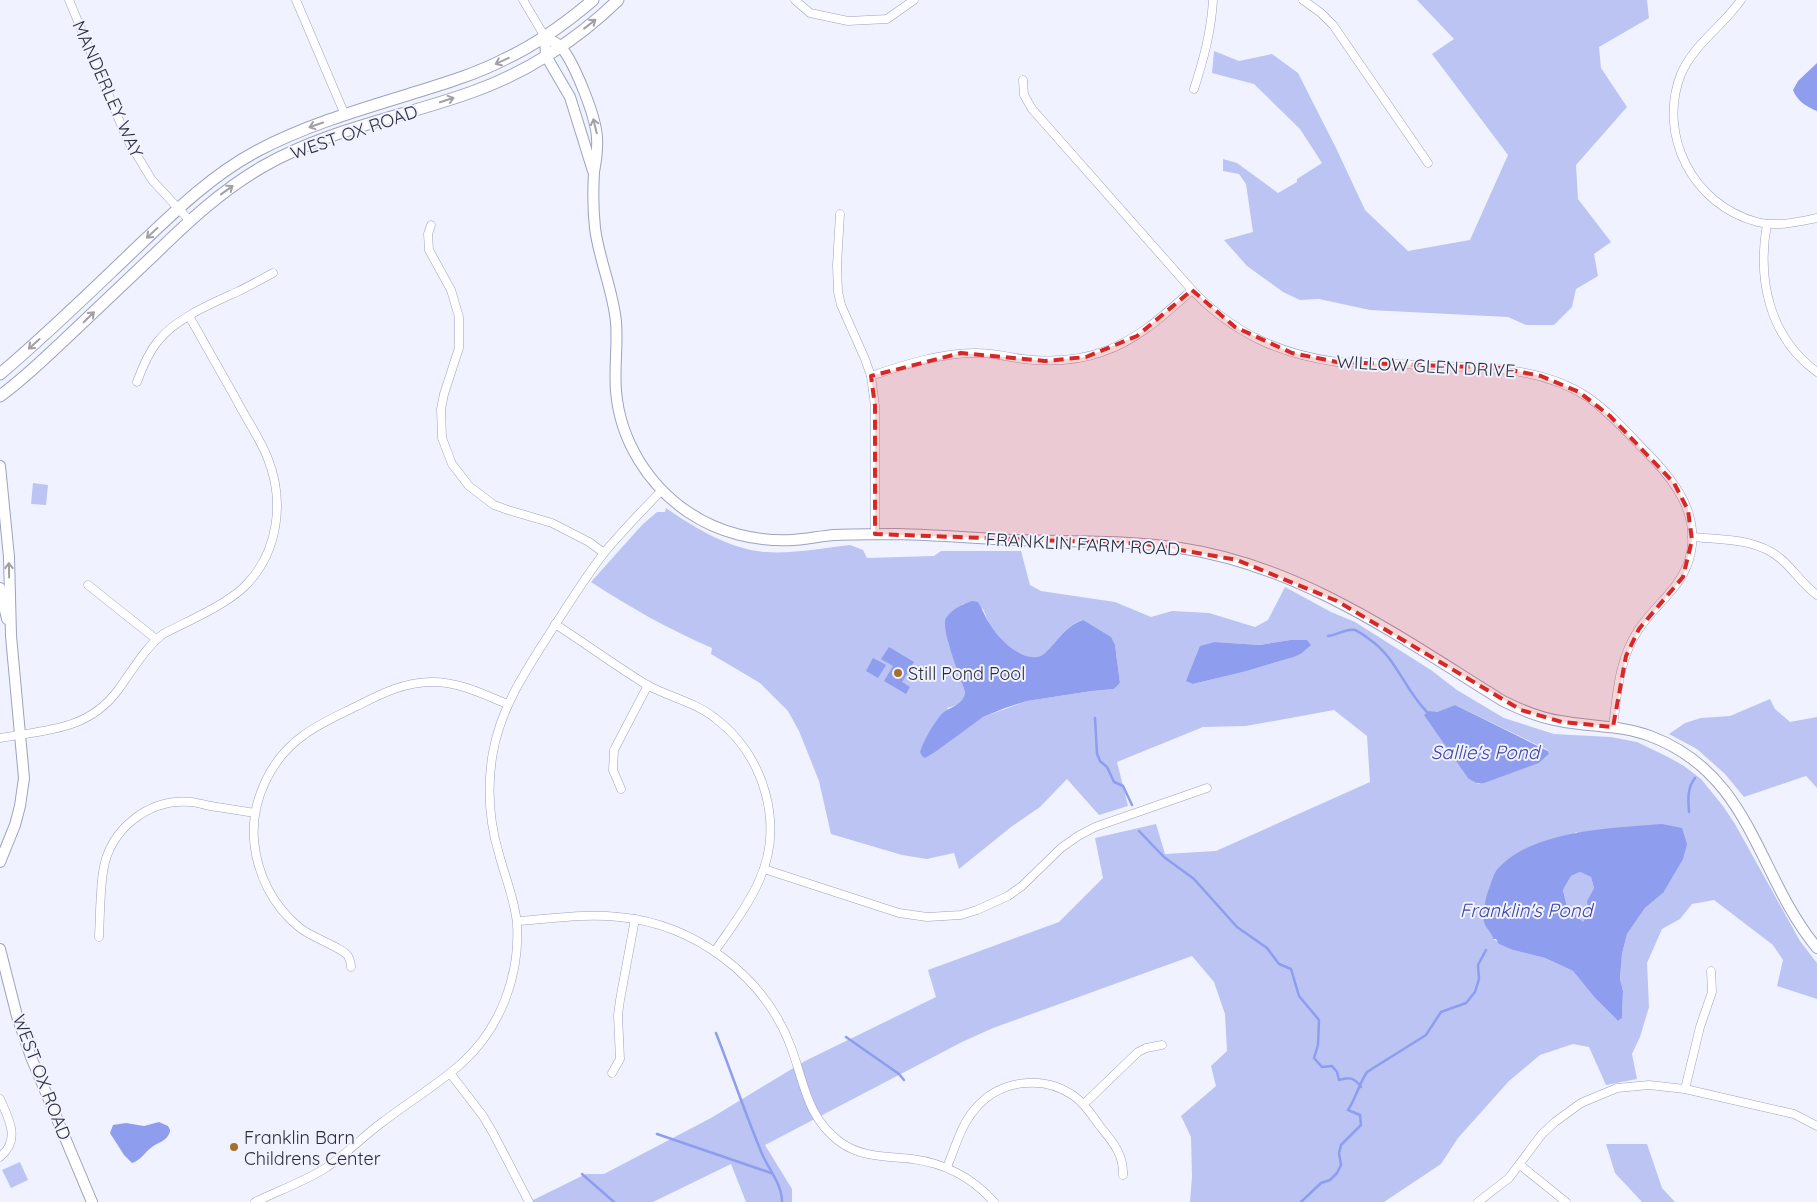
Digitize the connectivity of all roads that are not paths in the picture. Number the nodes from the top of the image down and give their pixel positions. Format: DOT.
graph roads {
  1 [pos="69,0"];
  2 [pos="296,0"];
  3 [pos="523,0"];
  4 [pos="593,0"];
  5 [pos="618,0"];
  6 [pos="796,0"];
  7 [pos="914,0"];
  8 [pos="1213,0"];
  9 [pos="1303,0"];
  10 [pos="1741,0"];
  11 [pos="545,37"];
  12 [pos="561,46"];
  13 [pos="546,56"];
  14 [pos="1023,80"];
  15 [pos="1194,89"];
  16 [pos="345,115"];
  17 [pos="1428,163"];
  18 [pos="594,174"];
  19 [pos="178,209"];
  20 [pos="840,214"];
  21 [pos="1817,218"];
  22 [pos="190,221"];
  23 [pos="1767,224"];
  24 [pos="431,225"];
  25 [pos="273,273"];
  26 [pos="1192,290"];
  27 [pos="189,316"];
  28 [pos="1817,372"];
  29 [pos="0,374"];
  30 [pos="871,376"];
  31 [pos="137,382"];
  32 [pos="0,396"];
  33 [pos="0,466"];
  34 [pos="662,490"];
  35 [pos="875,534"];
  36 [pos="1692,538"];
  37 [pos="604,553"];
  38 [pos="88,585"];
  39 [pos="0,588"];
  40 [pos="1817,595"];
  41 [pos="555,624"];
  42 [pos="11,636"];
  43 [pos="156,639"];
  44 [pos="648,685"];
  45 [pos="508,704"];
  46 [pos="1613,727"];
  47 [pos="21,734"];
  48 [pos="0,738"];
  49 [pos="1207,788"];
  50 [pos="621,789"];
  51 [pos="255,813"];
  52 [pos="0,862"];
  53 [pos="764,869"];
  54 [pos="635,919"];
  55 [pos="517,921"];
  56 [pos="99,937"];
  57 [pos="1817,948"];
  58 [pos="0,949"];
  59 [pos="714,951"];
  60 [pos="351,967"];
  61 [pos="1711,971"];
  62 [pos="1162,1045"];
  63 [pos="450,1073"];
  64 [pos="612,1073"];
  65 [pos="1685,1089"];
  66 [pos="0,1099"];
  67 [pos="1084,1104"];
  68 [pos="1817,1126"];
  69 [pos="0,1157"];
  70 [pos="1520,1165"];
  71 [pos="946,1167"];
  72 [pos="1123,1175"];
  73 [pos="92,1202"];
  74 [pos="255,1202"];
  75 [pos="529,1202"];
  76 [pos="994,1202"];
  77 [pos="1478,1202"];
  78 [pos="1566,1202"];
  1 -- 19 [label="street, MANDERLEY WAY"];
  2 -- 16 [label="street"];
  3 -- 11 [label="street"];
  4 -- 11 [label="main road, WEST OX ROAD"];
  12 -- 5 [label="main road, WEST OX ROAD, one-way"];
  6 -- 7 [label="street"];
  8 -- 15 [label="street"];
  9 -- 17 [label="street"];
  10 -- 23 [label="street"];
  11 -- 12 [label="street"];
  11 -- 13 [label="street, FRANKLIN FARM ROAD"];
  11 -- 16 [label="main road, WEST OX ROAD, one-way"];
  12 -- 13 [label="main road, WEST OX ROAD"];
  18 -- 12 [label="street, FRANKLIN FARM ROAD, one-way"];
  13 -- 18 [label="street, FRANKLIN FARM ROAD"];
  22 -- 13 [label="main road, WEST OX ROAD, one-way"];
  14 -- 26 [label="street, WILLOW GLEN DRIVE"];
  16 -- 19 [label="main road, WEST OX ROAD, one-way"];
  18 -- 34 [label="street, FRANKLIN FARM ROAD"];
  19 -- 22 [label="street, MANDERLEY WAY"];
  19 -- 29 [label="main road, WEST OX ROAD, one-way"];
  20 -- 30 [label="street"];
  21 -- 23 [label="street"];
  32 -- 22 [label="main road, WEST OX ROAD, one-way"];
  23 -- 28 [label="street"];
  24 -- 37 [label="street"];
  25 -- 27 [label="street"];
  26 -- 30 [label="street"];
  26 -- 36 [label="street, WILLOW GLEN DRIVE"];
  27 -- 31 [label="street"];
  27 -- 43 [label="street"];
  30 -- 35 [label="street"];
  42 -- 33 [label="street, one-way"];
  34 -- 35 [label="street, FRANKLIN FARM ROAD"];
  34 -- 37 [label="street"];
  35 -- 46 [label="street, FRANKLIN FARM ROAD"];
  36 -- 40 [label="street"];
  36 -- 46 [label="street, WILLOW GLEN DRIVE"];
  37 -- 41 [label="street"];
  38 -- 43 [label="street"];
  39 -- 42 [label="street"];
  41 -- 44 [label="street"];
  41 -- 45 [label="street"];
  42 -- 47 [label="street"];
  43 -- 47 [label="street"];
  44 -- 50 [label="street"];
  44 -- 53 [label="street"];
  45 -- 51 [label="street"];
  45 -- 55 [label="street"];
  46 -- 57 [label="street, FRANKLIN FARM ROAD"];
  47 -- 48 [label="street"];
  47 -- 52 [label="street"];
  49 -- 53 [label="street"];
  51 -- 56 [label="street"];
  51 -- 60 [label="street"];
  53 -- 59 [label="street"];
  54 -- 55 [label="street"];
  54 -- 59 [label="street"];
  54 -- 64 [label="street"];
  55 -- 63 [label="street"];
  58 -- 73 [label="street, WEST OX ROAD"];
  59 -- 71 [label="street"];
  61 -- 65 [label="street"];
  62 -- 67 [label="street"];
  63 -- 74 [label="street"];
  63 -- 75 [label="street"];
  65 -- 68 [label="street"];
  65 -- 70 [label="street"];
  66 -- 69 [label="street"];
  67 -- 71 [label="street"];
  67 -- 72 [label="street"];
  70 -- 77 [label="street"];
  70 -- 78 [label="street"];
  71 -- 76 [label="street"];
}
